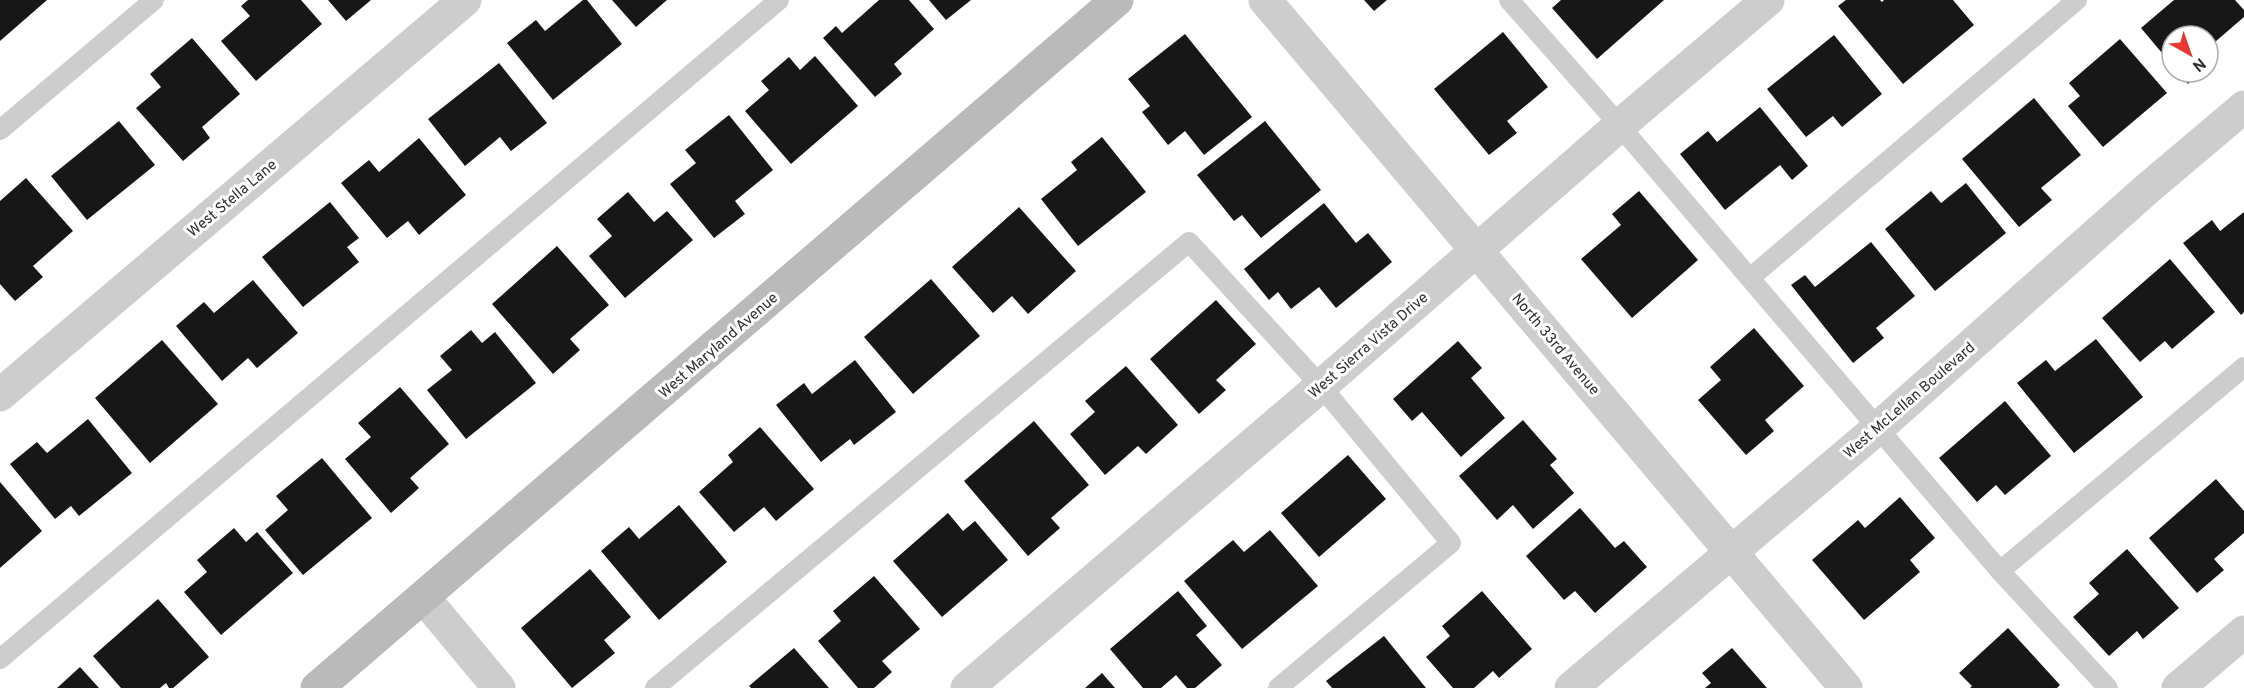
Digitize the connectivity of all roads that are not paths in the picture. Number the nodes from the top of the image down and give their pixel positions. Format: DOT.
graph roads {
  1 [pos="154,0"];
  2 [pos="465,0"];
  3 [pos="779,0"];
  4 [pos="1117,0"];
  5 [pos="1265,0"];
  6 [pos="1509,0"];
  7 [pos="1768,0"];
  8 [pos="2077,0"];
  9 [pos="2244,107"];
  10 [pos="1619,126"];
  11 [pos="0,130"];
  12 [pos="1477,251"];
  13 [pos="1750,278"];
  14 [pos="2244,367"];
  15 [pos="1322,386"];
  16 [pos="0,395"];
  17 [pos="1878,428"];
  18 [pos="1731,552"];
  19 [pos="2000,571"];
  20 [pos="424,598"];
  21 [pos="2244,632"];
  22 [pos="0,659"];
  23 [pos="317,688"];
  24 [pos="499,688"];
  25 [pos="655,688"];
  26 [pos="967,688"];
  27 [pos="1278,688"];
  28 [pos="1570,688"];
  29 [pos="1846,688"];
  30 [pos="2108,688"];
  31 [pos="2178,688"];
  1 -- 11 [label="lane"];
  2 -- 16 [label="street, West Stella Lane"];
  3 -- 22 [label="lane"];
  4 -- 20 [label="street, West Maryland Avenue"];
  5 -- 12 [label="street, North 33rd Avenue"];
  6 -- 10 [label="lane"];
  7 -- 10 [label="street, West Sierra Vista Drive"];
  8 -- 13 [label="lane"];
  9 -- 17 [label="street, West McLellan Boulevard"];
  10 -- 12 [label="street, West Sierra Vista Drive"];
  10 -- 13 [label="lane"];
  12 -- 15 [label="street, West Sierra Vista Drive"];
  12 -- 18 [label="street, North 33rd Avenue"];
  13 -- 17 [label="lane"];
  14 -- 19 [label="lane"];
  15 -- 25 [label="lane"];
  15 -- 26 [label="street, West Sierra Vista Drive"];
  15 -- 27 [label="lane"];
  17 -- 18 [label="street, West McLellan Boulevard"];
  17 -- 19 [label="lane"];
  18 -- 28 [label="street, West McLellan Boulevard"];
  18 -- 29 [label="street, North 33rd Avenue"];
  19 -- 30 [label="lane"];
  20 -- 23 [label="street, West Maryland Avenue"];
  20 -- 24 [label="street"];
  21 -- 31 [label="street"];
}
